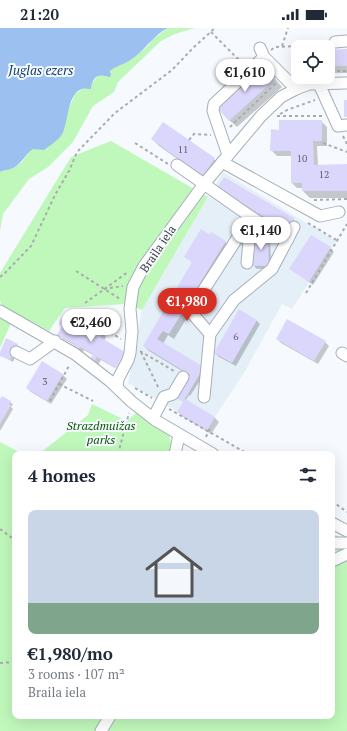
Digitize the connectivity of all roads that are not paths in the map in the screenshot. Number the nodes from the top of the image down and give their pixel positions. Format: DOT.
graph roads {
  1 [pos="335,42"];
  2 [pos="347,42"];
  3 [pos="335,83"];
  4 [pos="347,83"];
  5 [pos="309,84"];
  6 [pos="319,84"];
  7 [pos="296,89"];
  8 [pos="347,126"];
  9 [pos="225,159"];
  10 [pos="176,165"];
  11 [pos="204,184"];
  12 [pos="339,212"];
  13 [pos="251,217"];
  14 [pos="294,227"];
  15 [pos="288,239"];
  16 [pos="247,263"];
  17 [pos="0,312"];
  18 [pos="210,334"];
  19 [pos="55,341"];
  20 [pos="16,352"];
  21 [pos="183,377"];
  22 [pos="117,383"];
  23 [pos="204,397"];
  24 [pos="153,418"];
  25 [pos="179,435"];
  26 [pos="176,451"];
  27 [pos="208,451"];
  28 [pos="335,525"];
  29 [pos="347,532"];
  30 [pos="335,543"];
  31 [pos="347,543"];
  32 [pos="347,554"];
  33 [pos="335,560"];
  34 [pos="108,719"];
  35 [pos="100,731"];
  1 -- 2 [label="street"];
  3 -- 4 [label="street, Braila iela"];
  5 -- 7 [label="street, Braila iela"];
  6 -- 8 [label="street"];
  7 -- 9 [label="street, Braila iela"];
  7 -- 9 [label="street"];
  9 -- 11 [label="street, Braila iela"];
  9 -- 12 [label="street"];
  10 -- 11 [label="street"];
  11 -- 13 [label="street"];
  11 -- 22 [label="street, Braila iela"];
  13 -- 15 [label="street"];
  13 -- 16 [label="street"];
  13 -- 18 [label="street"];
  14 -- 15 [label="street"];
  15 -- 18 [label="street"];
  17 -- 19 [label="street"];
  18 -- 23 [label="street"];
  19 -- 20 [label="street"];
  19 -- 22 [label="street"];
  21 -- 24 [label="street"];
  22 -- 24 [label="street"];
  24 -- 25 [label="street"];
  25 -- 26 [label="street"];
  25 -- 27 [label="street"];
  28 -- 29 [label="street"];
  30 -- 31 [label="street"];
  32 -- 33 [label="street"];
  34 -- 35 [label="street"];
}
